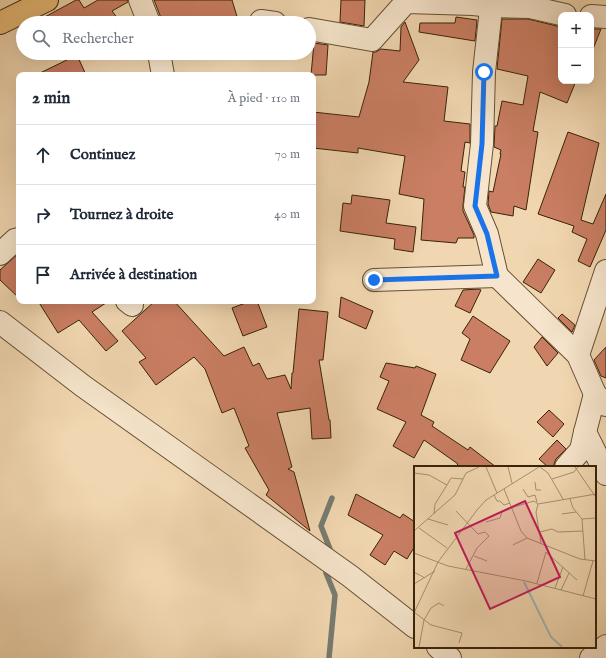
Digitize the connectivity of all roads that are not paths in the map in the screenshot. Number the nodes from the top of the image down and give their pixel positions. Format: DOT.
graph roads {
  1 [pos="46,0"];
  2 [pos="140,0"];
  3 [pos="492,3"];
  4 [pos="558,13"];
  5 [pos="146,16"];
  6 [pos="594,16"];
  7 [pos="606,17"];
  8 [pos="0,23"];
  9 [pos="316,30"];
  10 [pos="160,60"];
  11 [pos="162,72"];
  12 [pos="16,240"];
  13 [pos="0,254"];
  14 [pos="606,274"];
  15 [pos="497,276"];
  16 [pos="374,280"];
  17 [pos="0,322"];
  18 [pos="578,355"];
  19 [pos="600,399"];
  20 [pos="585,432"];
  21 [pos="567,466"];
  22 [pos="606,474"];
  23 [pos="414,626"];
  24 [pos="606,646"];
  25 [pos="439,648"];
  26 [pos="450,658"];
  27 [pos="591,658"];
  1 -- 8 [label="main road"];
  2 -- 5 [label="street"];
  3 -- 4 [label="street"];
  3 -- 9 [label="street"];
  3 -- 15 [label="street"];
  6 -- 7 [label="street"];
  10 -- 11 [label="street"];
  12 -- 13 [label="street"];
  14 -- 18 [label="street"];
  15 -- 16 [label="street"];
  15 -- 18 [label="street"];
  17 -- 23 [label="street"];
  18 -- 19 [label="street"];
  19 -- 20 [label="street"];
  20 -- 21 [label="street"];
  20 -- 22 [label="street"];
  24 -- 27 [label="street"];
  25 -- 26 [label="street"];
}
